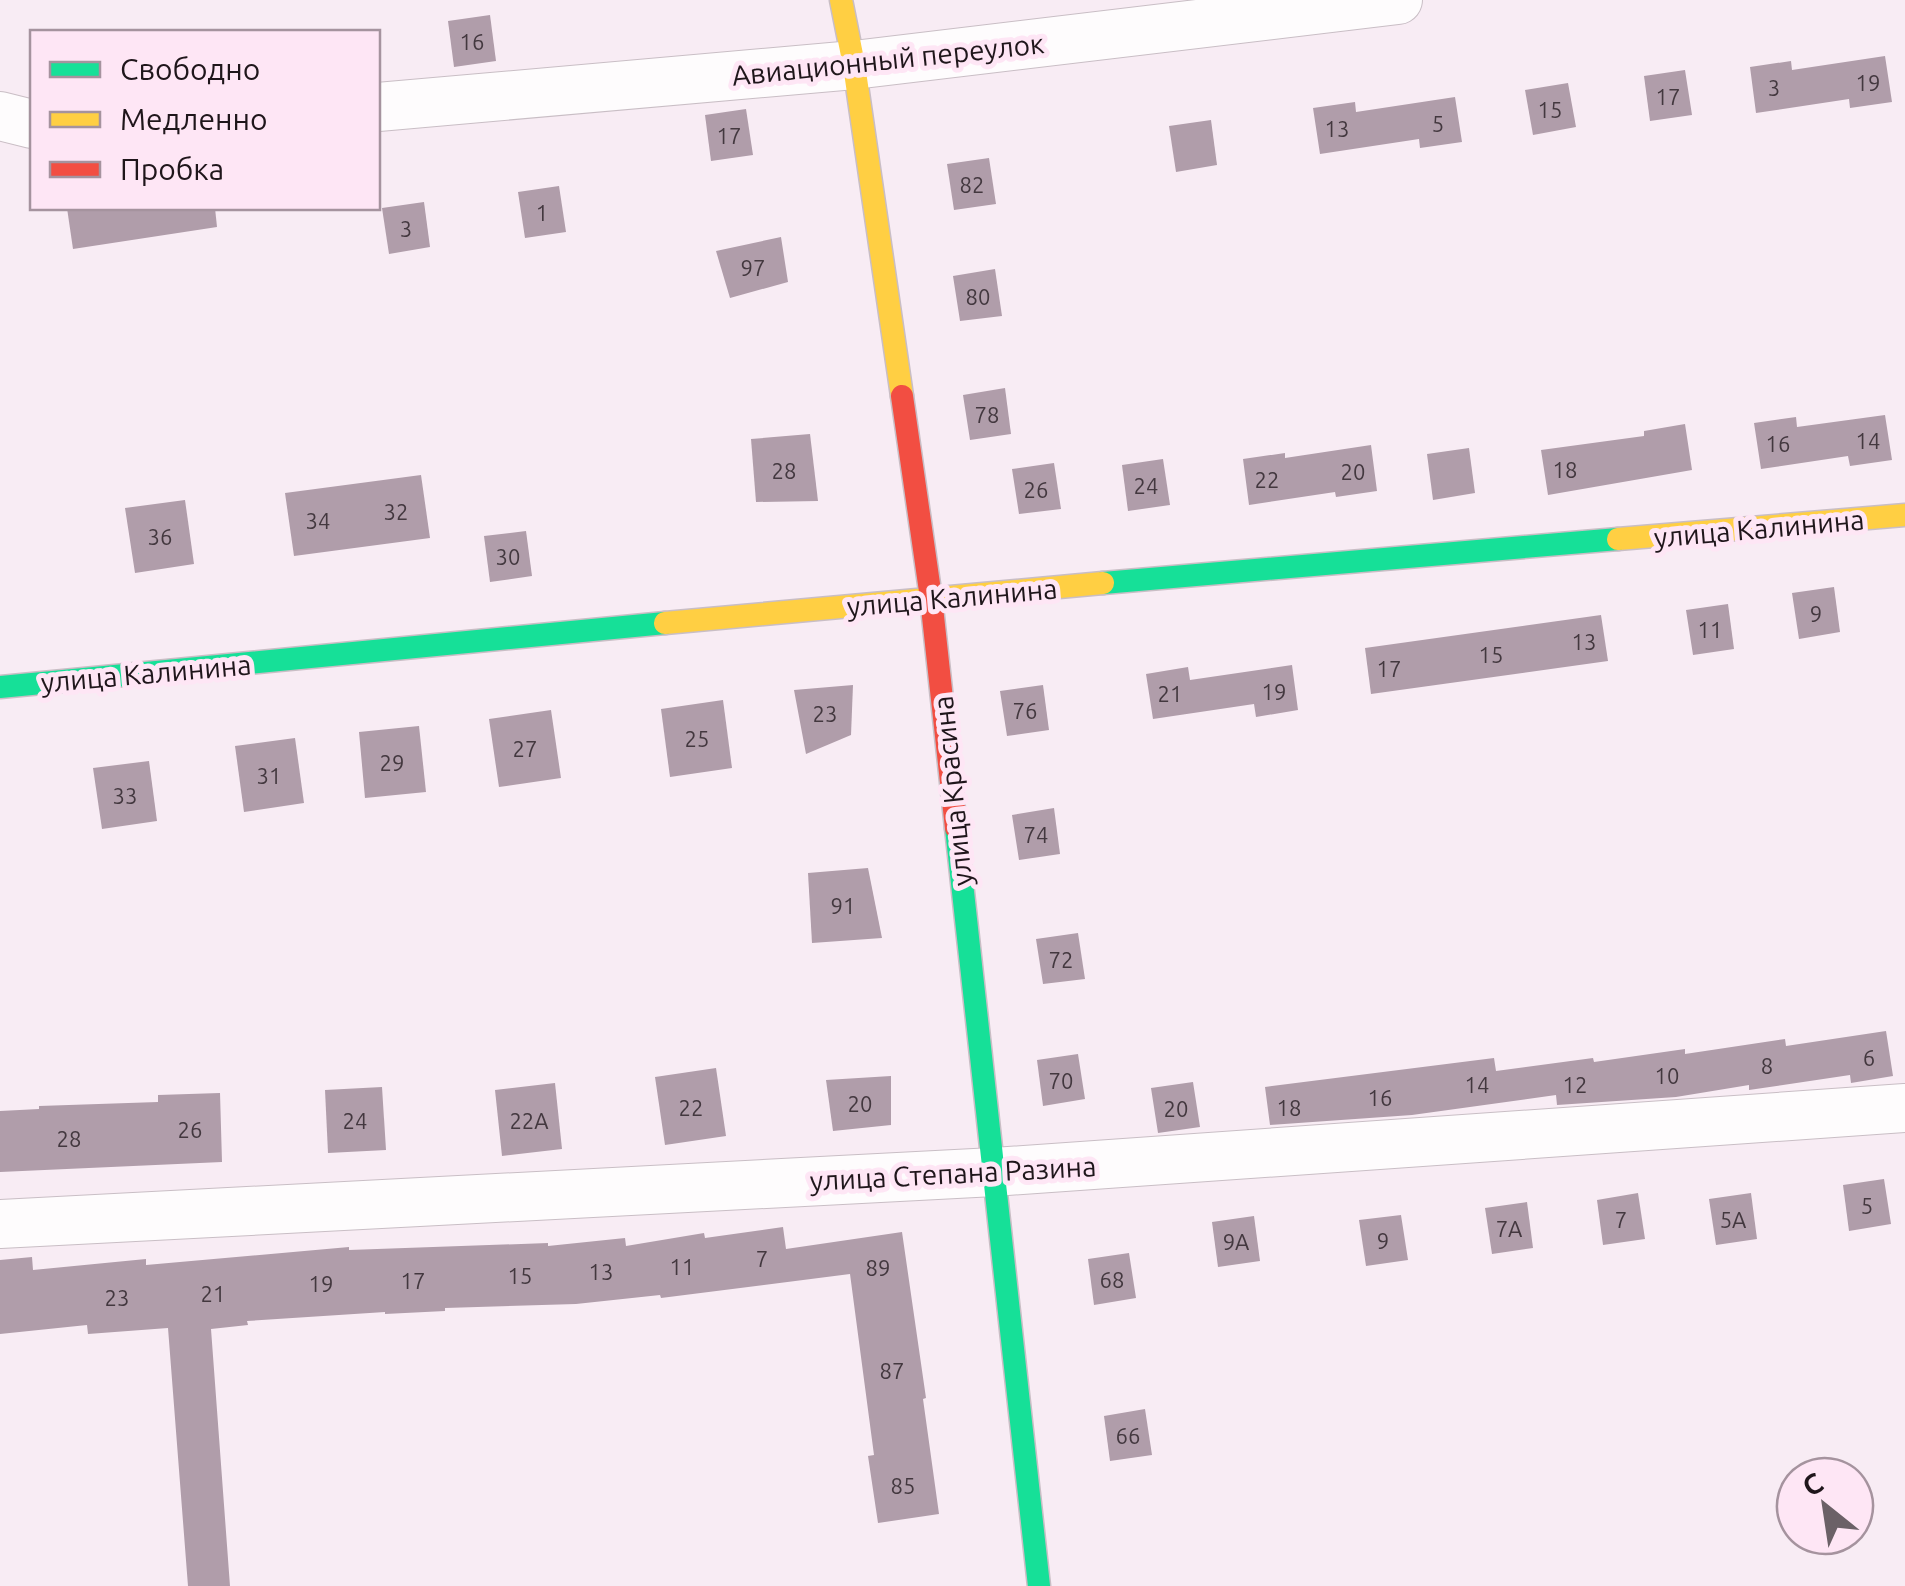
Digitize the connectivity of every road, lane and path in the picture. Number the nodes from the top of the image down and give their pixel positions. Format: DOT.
graph roads {
  1 [pos="842,0"];
  2 [pos="1398,0"];
  3 [pos="854,65"];
  4 [pos="380,107"];
  5 [pos="0,116"];
  6 [pos="30,124"];
  7 [pos="1905,516"];
  8 [pos="932,598"];
  9 [pos="0,687"];
  10 [pos="1905,1108"];
  11 [pos="994,1172"];
  12 [pos="0,1224"];
  13 [pos="1038,1586"];
  1 -- 3 [label="street, улица Красина"];
  2 -- 3 [label="street, Авиационный переулок"];
  3 -- 4 [label="street, Авиационный переулок"];
  3 -- 8 [label="street, улица Красина"];
  5 -- 6 [label="street"];
  7 -- 8 [label="street, улица Калинина"];
  8 -- 9 [label="street, улица Калинина"];
  8 -- 11 [label="street, улица Красина"];
  10 -- 11 [label="street, улица Степана Разина"];
  11 -- 12 [label="street, улица Степана Разина"];
  11 -- 13 [label="street, улица Красина"];
}
